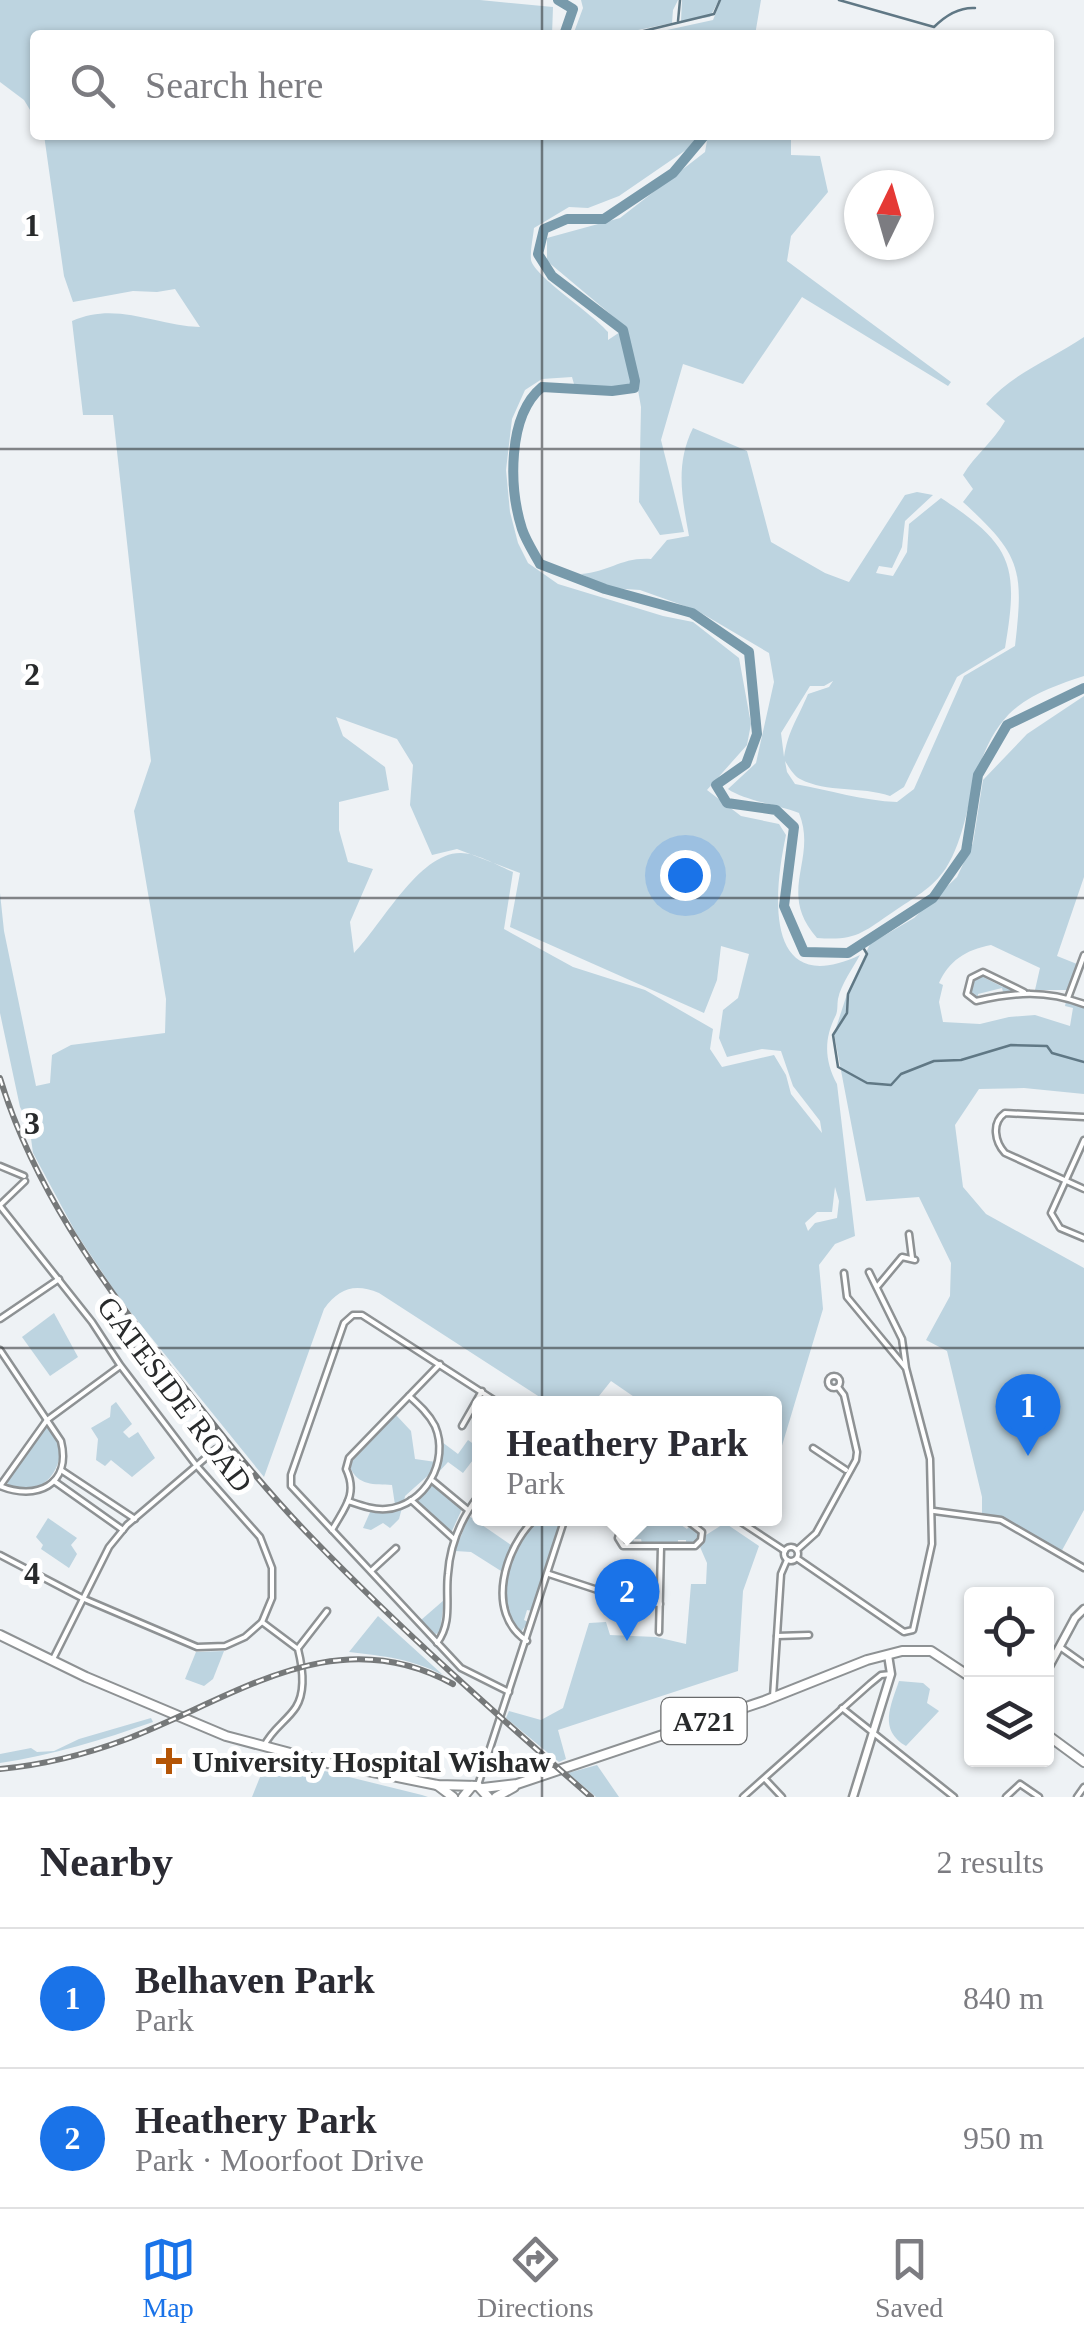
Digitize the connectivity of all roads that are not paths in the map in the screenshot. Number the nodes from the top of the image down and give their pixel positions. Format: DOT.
graph roads {
  1 [pos="1084,954"];
  2 [pos="1024,992"];
  3 [pos="1068,998"];
  4 [pos="1084,1004"];
  5 [pos="1084,1117"];
  6 [pos="1084,1140"];
  7 [pos="0,1166"];
  8 [pos="1066,1181"];
  9 [pos="1084,1189"];
  10 [pos="0,1206"];
  11 [pos="910,1234"];
  12 [pos="1084,1238"];
  13 [pos="869,1272"];
  14 [pos="844,1274"];
  15 [pos="59,1278"];
  16 [pos="877,1287"];
  17 [pos="0,1319"];
  18 [pos="0,1350"];
  19 [pos="440,1364"];
  20 [pos="120,1366"];
  21 [pos="906,1368"];
  22 [pos="838,1387"];
  23 [pos="482,1391"];
  24 [pos="410,1396"];
  25 [pos="479,1396"];
  26 [pos="489,1396"];
  27 [pos="472,1408"];
  28 [pos="47,1420"];
  29 [pos="462,1426"];
  30 [pos="813,1448"];
  31 [pos="216,1449"];
  32 [pos="196,1465"];
  33 [pos="61,1470"];
  34 [pos="848,1472"];
  35 [pos="432,1480"];
  36 [pos="54,1481"];
  37 [pos="0,1486"];
  38 [pos="411,1500"];
  39 [pos="348,1501"];
  40 [pos="472,1505"];
  41 [pos="468,1510"];
  42 [pos="934,1510"];
  43 [pos="135,1519"];
  44 [pos="529,1526"];
  45 [pos="563,1526"];
  46 [pos="622,1526"];
  47 [pos="694,1526"];
  48 [pos="748,1526"];
  49 [pos="123,1530"];
  50 [pos="332,1530"];
  51 [pos="454,1539"];
  52 [pos="661,1547"];
  53 [pos="396,1548"];
  54 [pos="797,1550"];
  55 [pos="785,1551"];
  56 [pos="0,1555"];
  57 [pos="798,1558"];
  58 [pos="786,1560"];
  59 [pos="1084,1568"];
  60 [pos="371,1571"];
  61 [pos="548,1574"];
  62 [pos="82,1598"];
  63 [pos="660,1604"];
  64 [pos="1084,1609"];
  65 [pos="326,1611"];
  66 [pos="262,1622"];
  67 [pos="659,1632"];
  68 [pos="0,1635"];
  69 [pos="809,1635"];
  70 [pos="777,1636"];
  71 [pos="527,1640"];
  72 [pos="438,1642"];
  73 [pos="1060,1647"];
  74 [pos="298,1648"];
  75 [pos="888,1654"];
  76 [pos="1054,1658"];
  77 [pos="52,1661"];
  78 [pos="1084,1664"];
  79 [pos="891,1674"];
  80 [pos="970,1677"];
  81 [pos="509,1692"];
  82 [pos="773,1697"];
  83 [pos="842,1708"];
  84 [pos="874,1734"];
  85 [pos="1054,1740"];
  86 [pos="264,1748"];
  87 [pos="1084,1762"];
  88 [pos="764,1778"];
  89 [pos="517,1784"];
  90 [pos="436,1785"];
  91 [pos="478,1786"];
  92 [pos="1084,1788"];
  93 [pos="453,1797"];
  94 [pos="463,1797"];
  95 [pos="488,1797"];
  96 [pos="496,1797"];
  97 [pos="743,1797"];
  98 [pos="782,1797"];
  99 [pos="853,1797"];
  100 [pos="954,1797"];
  101 [pos="1006,1797"];
  102 [pos="1039,1797"];
  103 [pos="1077,1797"];
  1 -- 3 [label="street"];
  2 -- 2 [label="street"];
  2 -- 3 [label="street"];
  3 -- 4 [label="street"];
  5 -- 8 [label="street"];
  6 -- 8 [label="street"];
  7 -- 10 [label="street"];
  8 -- 9 [label="street"];
  8 -- 12 [label="street"];
  10 -- 15 [label="street, GATESIDE ROAD"];
  11 -- 16 [label="street"];
  13 -- 16 [label="street"];
  14 -- 21 [label="street"];
  15 -- 17 [label="street"];
  15 -- 20 [label="street, GATESIDE ROAD"];
  16 -- 21 [label="street"];
  18 -- 28 [label="street"];
  19 -- 23 [label="street"];
  19 -- 24 [label="street"];
  19 -- 50 [label="street"];
  20 -- 28 [label="street"];
  20 -- 32 [label="street, GATESIDE ROAD"];
  21 -- 42 [label="street"];
  22 -- 34 [label="street"];
  23 -- 25 [label="street"];
  23 -- 26 [label="street"];
  24 -- 35 [label="street"];
  24 -- 39 [label="street"];
  27 -- 29 [label="street"];
  28 -- 33 [label="street"];
  28 -- 37 [label="street"];
  30 -- 34 [label="street"];
  31 -- 32 [label="street"];
  32 -- 43 [label="street"];
  32 -- 66 [label="street, GATESIDE ROAD"];
  33 -- 36 [label="street"];
  33 -- 43 [label="street"];
  34 -- 54 [label="street"];
  35 -- 38 [label="street"];
  35 -- 41 [label="street"];
  36 -- 37 [label="street"];
  36 -- 49 [label="street"];
  38 -- 39 [label="street"];
  38 -- 51 [label="street"];
  39 -- 50 [label="street"];
  40 -- 41 [label="street"];
  41 -- 51 [label="street"];
  42 -- 57 [label="street"];
  42 -- 59 [label="street"];
  43 -- 49 [label="street"];
  44 -- 71 [label="street"];
  45 -- 61 [label="street"];
  46 -- 52 [label="street"];
  47 -- 52 [label="street"];
  48 -- 55 [label="street"];
  49 -- 62 [label="street"];
  50 -- 60 [label="street"];
  51 -- 72 [label="street"];
  52 -- 63 [label="street"];
  53 -- 60 [label="street"];
  54 -- 55 [label="street"];
  54 -- 57 [label="street"];
  55 -- 58 [label="street"];
  56 -- 62 [label="street"];
  57 -- 58 [label="street"];
  58 -- 70 [label="street"];
  60 -- 72 [label="street"];
  61 -- 63 [label="street"];
  61 -- 71 [label="street"];
  62 -- 66 [label="street"];
  62 -- 77 [label="street"];
  63 -- 67 [label="street"];
  64 -- 73 [label="street"];
  65 -- 74 [label="street"];
  66 -- 74 [label="street"];
  68 -- 77 [label="main road, A721"];
  69 -- 70 [label="street"];
  70 -- 82 [label="street"];
  71 -- 81 [label="street"];
  72 -- 81 [label="street"];
  73 -- 76 [label="street"];
  73 -- 78 [label="street"];
  74 -- 86 [label="street"];
  75 -- 79 [label="street"];
  75 -- 80 [label="main road, A721"];
  75 -- 82 [label="main road, A721"];
  77 -- 86 [label="main road, A721"];
  79 -- 83 [label="street"];
  79 -- 84 [label="street"];
  81 -- 91 [label="street"];
  82 -- 89 [label="main road, A721"];
  83 -- 84 [label="street"];
  83 -- 88 [label="street"];
  84 -- 99 [label="street"];
  84 -- 100 [label="street"];
  85 -- 87 [label="main road"];
  86 -- 90 [label="main road, A721"];
  88 -- 97 [label="street"];
  88 -- 98 [label="street"];
  89 -- 91 [label="main road, A721"];
  89 -- 96 [label="main road, A721"];
  90 -- 91 [label="main road, A721"];
  90 -- 93 [label="main road, A721"];
  91 -- 94 [label="main road"];
  91 -- 95 [label="main road"];
  92 -- 103 [label="street"];
  101 -- 102 [label="street"];
}
